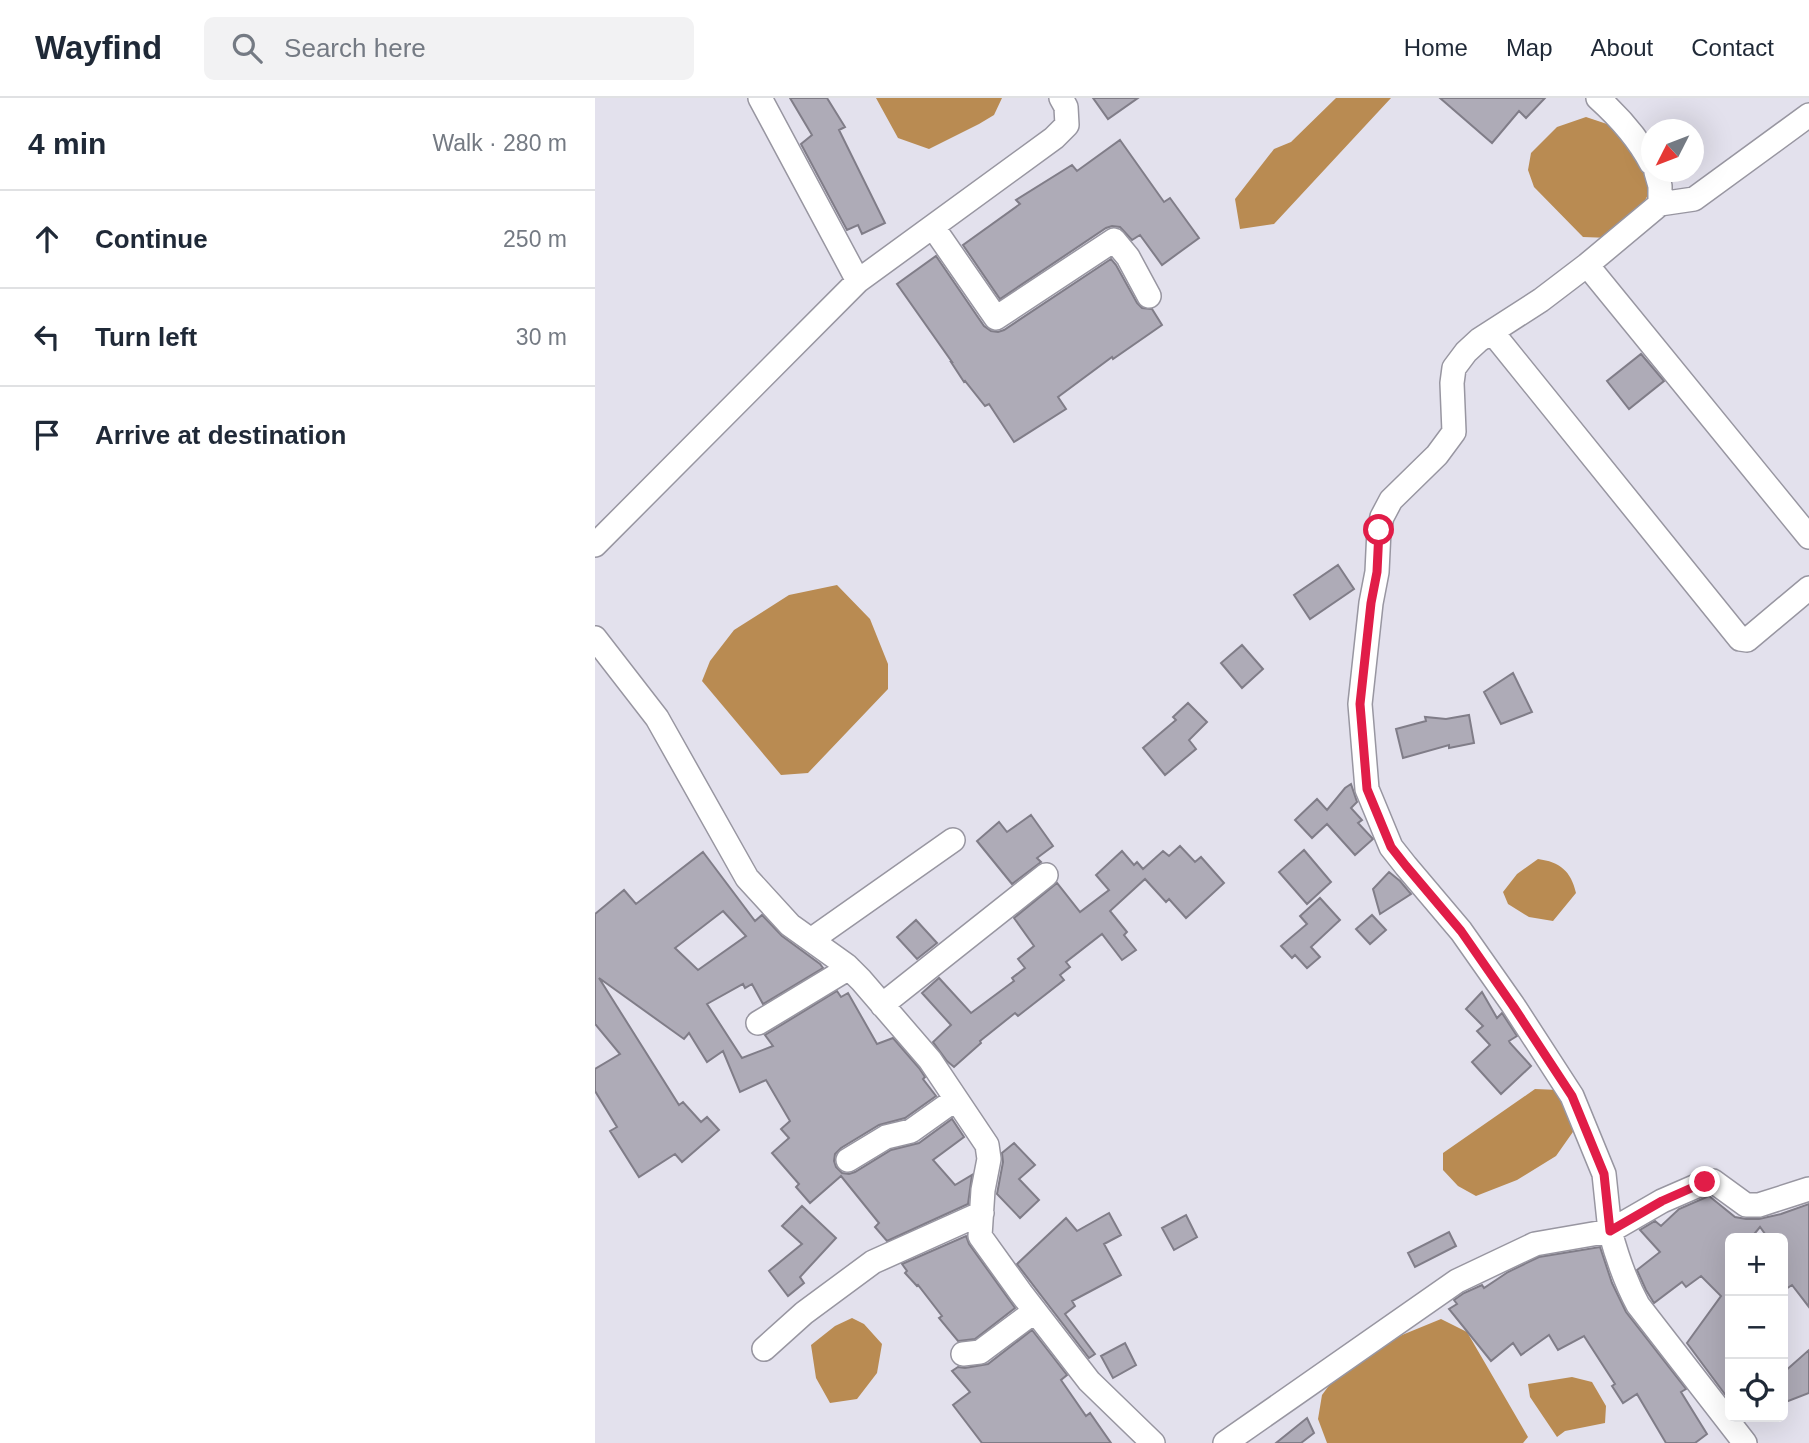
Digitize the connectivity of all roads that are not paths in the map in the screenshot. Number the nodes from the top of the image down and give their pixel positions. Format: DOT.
graph roads {
  1 [pos="760,98"];
  2 [pos="1061,98"];
  3 [pos="1598,98"];
  4 [pos="1809,115"];
  5 [pos="1641,146"];
  6 [pos="1659,182"];
  7 [pos="1660,204"];
  8 [pos="933,227"];
  9 [pos="1587,265"];
  10 [pos="858,281"];
  11 [pos="1149,296"];
  12 [pos="1492,332"];
  13 [pos="1809,537"];
  14 [pos="595,545"];
  15 [pos="1809,587"];
  16 [pos="595,638"];
  17 [pos="953,840"];
  18 [pos="1046,875"];
  19 [pos="811,940"];
  20 [pos="849,968"];
  21 [pos="882,1004"];
  22 [pos="758,1023"];
  23 [pos="956,1099"];
  24 [pos="848,1160"];
  25 [pos="1809,1189"];
  26 [pos="982,1213"];
  27 [pos="1610,1231"];
  28 [pos="1035,1311"];
  29 [pos="764,1349"];
  30 [pos="963,1354"];
  31 [pos="1153,1443"];
  32 [pos="1225,1443"];
  33 [pos="1745,1443"];
  1 -- 10 [label="street"];
  2 -- 8 [label="street"];
  3 -- 5 [label="street"];
  4 -- 7 [label="street"];
  6 -- 7 [label="street"];
  7 -- 9 [label="street"];
  8 -- 10 [label="street"];
  8 -- 11 [label="street"];
  9 -- 12 [label="street"];
  9 -- 13 [label="street"];
  10 -- 14 [label="street"];
  12 -- 15 [label="street"];
  12 -- 27 [label="street"];
  16 -- 19 [label="street"];
  17 -- 19 [label="street"];
  18 -- 21 [label="street"];
  19 -- 20 [label="street"];
  20 -- 21 [label="street"];
  20 -- 22 [label="street"];
  21 -- 23 [label="street"];
  23 -- 24 [label="street"];
  23 -- 26 [label="street"];
  25 -- 27 [label="street"];
  26 -- 28 [label="street"];
  26 -- 29 [label="street"];
  27 -- 32 [label="street"];
  27 -- 33 [label="street"];
  28 -- 30 [label="street"];
  28 -- 31 [label="street"];
}
